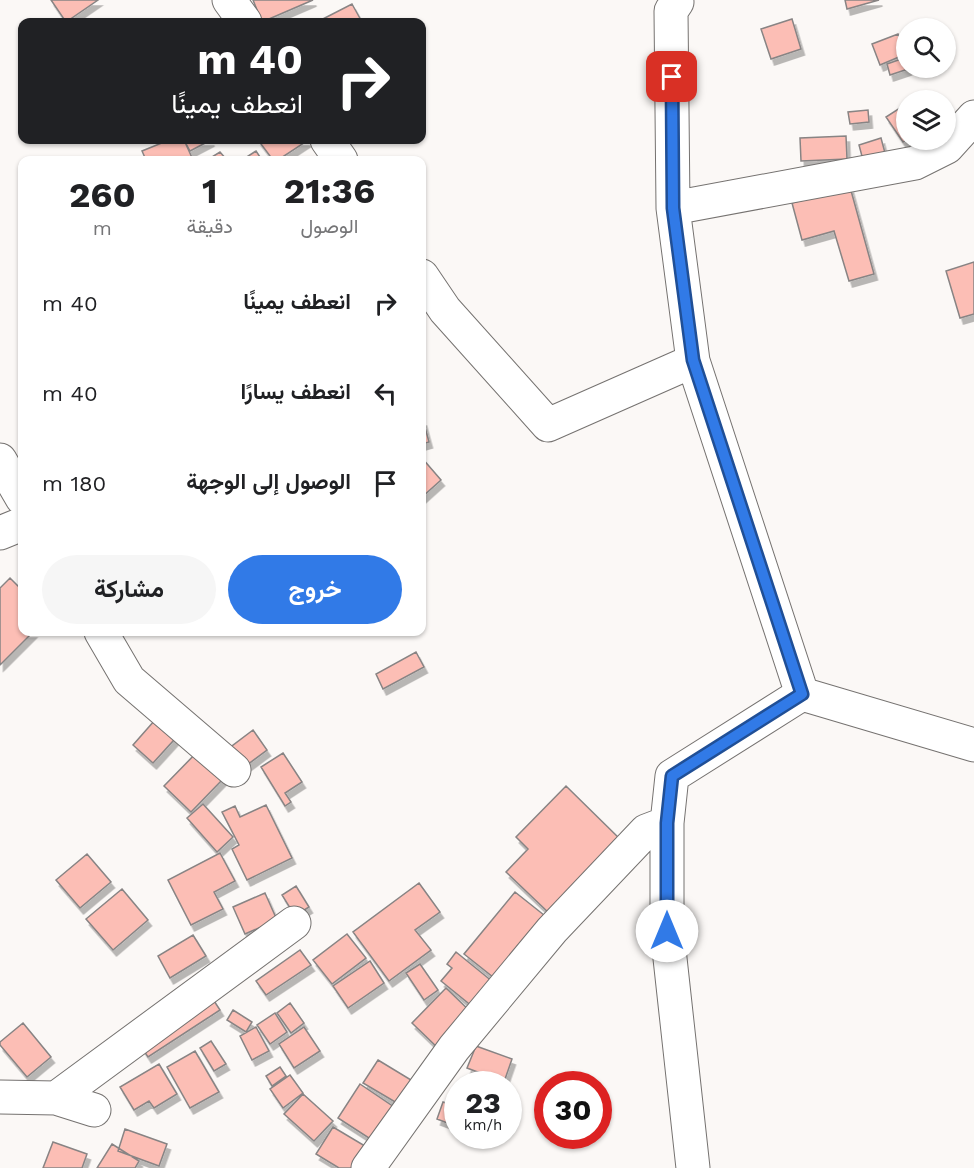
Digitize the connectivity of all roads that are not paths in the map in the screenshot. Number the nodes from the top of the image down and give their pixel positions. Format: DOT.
graph roads {
  1 [pos="229,0"];
  2 [pos="677,2"];
  3 [pos="242,18"];
  4 [pos="974,117"];
  5 [pos="673,208"];
  6 [pos="426,289"];
  7 [pos="434,316"];
  8 [pos="693,360"];
  9 [pos="0,460"];
  10 [pos="18,491"];
  11 [pos="18,526"];
  12 [pos="0,533"];
  13 [pos="103,636"];
  14 [pos="802,694"];
  15 [pos="974,745"];
  16 [pos="234,770"];
  17 [pos="667,823"];
  18 [pos="294,923"];
  19 [pos="0,1097"];
  20 [pos="56,1098"];
  21 [pos="94,1110"];
  22 [pos="368,1168"];
  23 [pos="693,1168"];
  1 -- 3 [label="street"];
  2 -- 5 [label="street"];
  4 -- 5 [label="street"];
  5 -- 8 [label="street"];
  6 -- 7 [label="street"];
  7 -- 8 [label="street"];
  8 -- 14 [label="street"];
  9 -- 10 [label="street"];
  11 -- 12 [label="street"];
  13 -- 16 [label="street"];
  14 -- 15 [label="street"];
  14 -- 17 [label="street"];
  17 -- 22 [label="street"];
  17 -- 23 [label="street"];
  18 -- 20 [label="street"];
  19 -- 20 [label="street"];
  20 -- 21 [label="street"];
}
